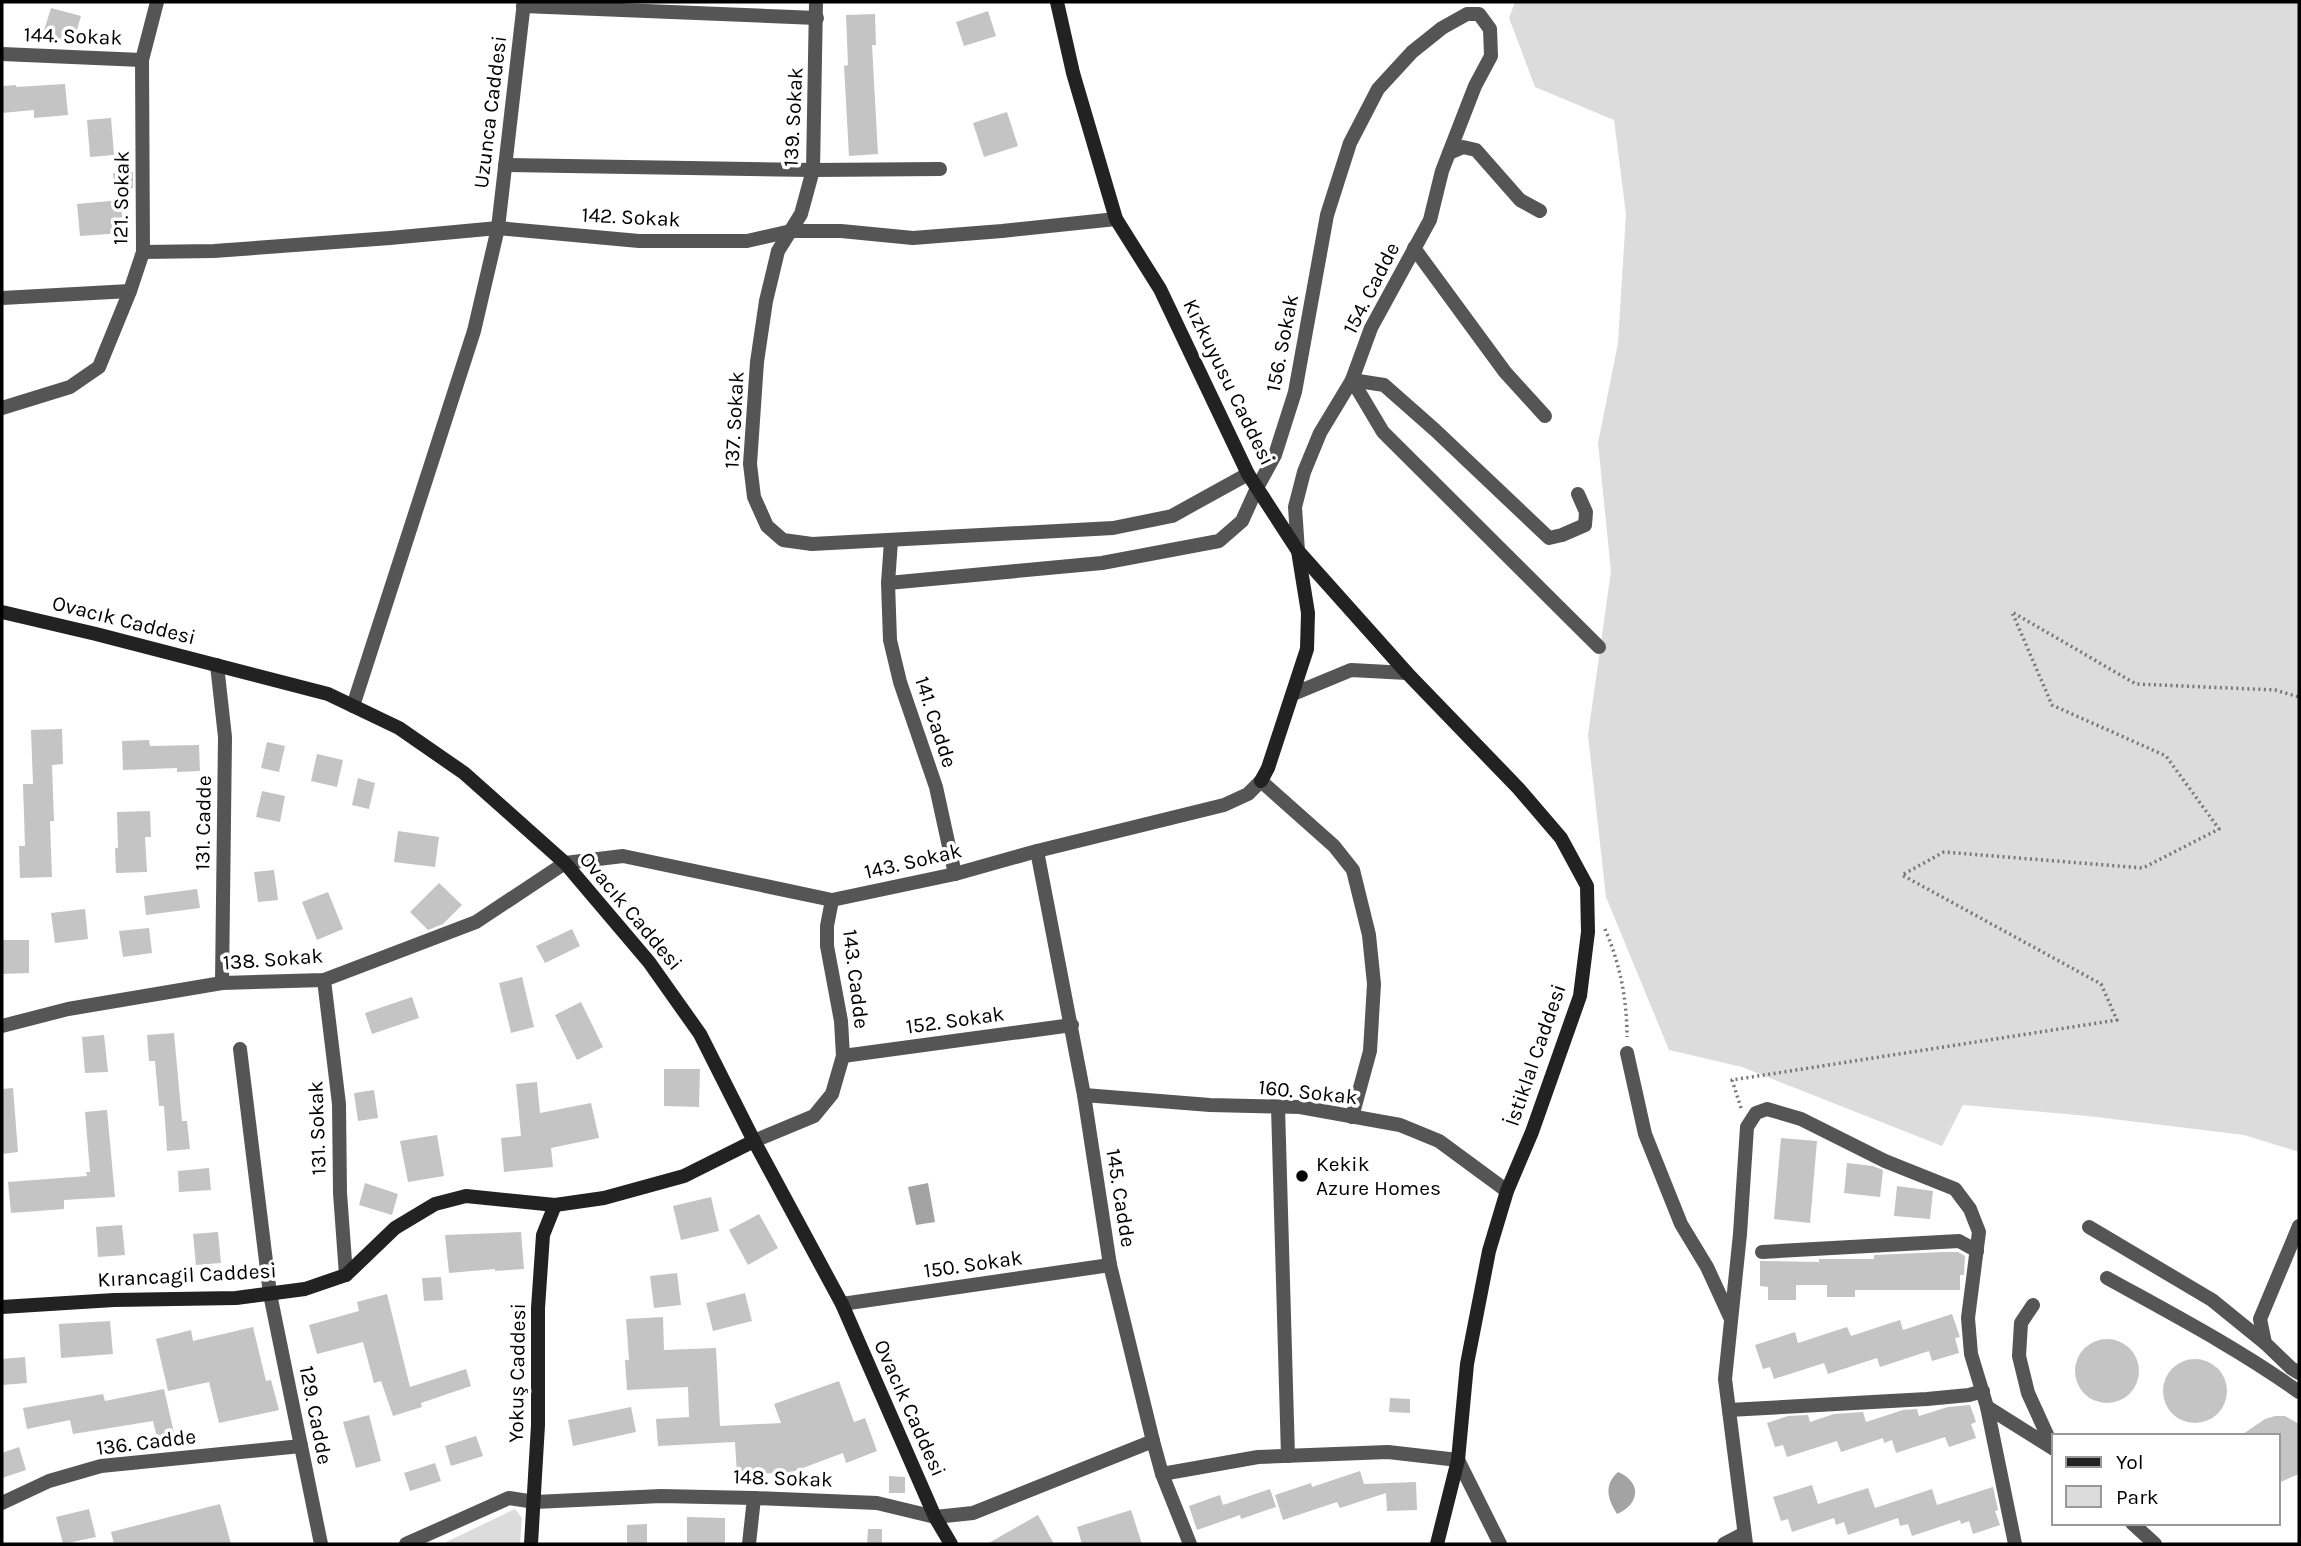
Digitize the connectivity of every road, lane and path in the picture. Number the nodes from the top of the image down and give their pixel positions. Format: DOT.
graph roads {
  1 [pos="157,2"];
  2 [pos="816,2"];
  3 [pos="1057,2"];
  4 [pos="524,4"];
  5 [pos="817,18"];
  6 [pos="2,54"];
  7 [pos="142,60"];
  8 [pos="1450,153"];
  9 [pos="505,164"];
  10 [pos="940,169"];
  11 [pos="813,170"];
  12 [pos="1540,211"];
  13 [pos="1116,219"];
  14 [pos="498,228"];
  15 [pos="791,231"];
  16 [pos="1414,248"];
  17 [pos="143,252"];
  18 [pos="130,291"];
  19 [pos="2,298"];
  20 [pos="1352,380"];
  21 [pos="2,408"];
  22 [pos="1545,416"];
  23 [pos="1248,474"];
  24 [pos="1256,488"];
  25 [pos="1578,494"];
  26 [pos="891,541"];
  27 [pos="1298,551"];
  28 [pos="888,583"];
  29 [pos="2,612"];
  30 [pos="1599,647"];
  31 [pos="217,665"];
  32 [pos="1407,673"];
  33 [pos="1293,694"];
  34 [pos="2299,697"];
  35 [pos="353,706"];
  36 [pos="1261,781"];
  37 [pos="1037,851"];
  38 [pos="565,863"];
  39 [pos="955,874"];
  40 [pos="832,900"];
  41 [pos="1605,928"];
  42 [pos="324,981"];
  43 [pos="222,983"];
  44 [pos="1072,1025"];
  45 [pos="2,1026"];
  46 [pos="240,1049"];
  47 [pos="1627,1053"];
  48 [pos="843,1056"];
  49 [pos="1084,1095"];
  50 [pos="1278,1107"];
  51 [pos="1352,1117"];
  52 [pos="1748,1127"];
  53 [pos="754,1141"];
  54 [pos="1507,1191"];
  55 [pos="555,1205"];
  56 [pos="2299,1226"];
  57 [pos="2090,1227"];
  58 [pos="1977,1251"];
  59 [pos="1762,1252"];
  60 [pos="1110,1265"];
  61 [pos="346,1275"];
  62 [pos="2107,1278"];
  63 [pos="270,1294"];
  64 [pos="842,1304"];
  65 [pos="2033,1305"];
  66 [pos="2,1307"];
  67 [pos="1730,1317"];
  68 [pos="2265,1343"];
  69 [pos="2299,1373"];
  70 [pos="1983,1391"];
  71 [pos="2299,1392"];
  72 [pos="1987,1407"];
  73 [pos="1729,1410"];
  74 [pos="1153,1441"];
  75 [pos="2052,1444"];
  76 [pos="301,1446"];
  77 [pos="2052,1447"];
  78 [pos="1288,1456"];
  79 [pos="1458,1460"];
  80 [pos="1162,1474"];
  81 [pos="754,1497"];
  82 [pos="535,1502"];
  83 [pos="2,1503"];
  84 [pos="934,1517"];
  85 [pos="2134,1525"];
  86 [pos="1744,1539"];
  87 [pos="321,1544"];
  88 [pos="406,1544"];
  89 [pos="531,1544"];
  90 [pos="749,1544"];
  91 [pos="951,1544"];
  92 [pos="1189,1544"];
  93 [pos="1437,1544"];
  94 [pos="1500,1544"];
  95 [pos="1724,1544"];
  96 [pos="2015,1544"];
  97 [pos="2155,1544"];
  1 -- 7 [label="street, 121. Sokak"];
  2 -- 5 [label="street, 139. Sokak"];
  3 -- 13 [label="street, Kızkuyusu Caddesi"];
  4 -- 5 [label="street"];
  4 -- 9 [label="street, Uzunca Caddesi"];
  5 -- 11 [label="street, 139. Sokak"];
  6 -- 7 [label="street, 144. Sokak"];
  7 -- 17 [label="street, 121. Sokak"];
  8 -- 12 [label="street"];
  8 -- 16 [label="street, 154. Cadde"];
  8 -- 24 [label="street, 156. Sokak"];
  9 -- 11 [label="street"];
  9 -- 14 [label="street, Uzunca Caddesi"];
  10 -- 11 [label="street"];
  11 -- 15 [label="street, 139. Sokak"];
  13 -- 15 [label="street, 142. Sokak"];
  13 -- 23 [label="street, Kızkuyusu Caddesi"];
  14 -- 15 [label="street, 142. Sokak"];
  14 -- 17 [label="street, 142. Sokak"];
  14 -- 35 [label="street, Uzunca Caddesi"];
  15 -- 26 [label="street, 137. Sokak"];
  16 -- 20 [label="street, 154. Cadde"];
  16 -- 22 [label="street"];
  17 -- 18 [label="street, 121. Sokak"];
  18 -- 19 [label="street"];
  18 -- 21 [label="street, 121. Sokak"];
  20 -- 25 [label="street"];
  20 -- 27 [label="street, 154. Cadde"];
  20 -- 30 [label="street"];
  23 -- 24 [label="street, Kızkuyusu Caddesi"];
  23 -- 26 [label="street, 137. Sokak"];
  24 -- 27 [label="street, Kızkuyusu Caddesi"];
  24 -- 28 [label="street, 156. Sokak"];
  26 -- 28 [label="street, 141. Cadde"];
  27 -- 32 [label="street, İstiklal Caddesi"];
  27 -- 33 [label="street, Kızkuyusu Caddesi"];
  28 -- 39 [label="street, 141. Cadde"];
  29 -- 31 [label="street, Ovacık Caddesi"];
  31 -- 35 [label="street, Ovacık Caddesi"];
  31 -- 43 [label="street, 131. Cadde"];
  32 -- 33 [label="street"];
  32 -- 54 [label="street, İstiklal Caddesi"];
  33 -- 36 [label="street, Kızkuyusu Caddesi"];
  34 -- 52 [label="path"];
  35 -- 38 [label="street, Ovacık Caddesi"];
  36 -- 37 [label="street, 143. Sokak"];
  36 -- 51 [label="street"];
  37 -- 39 [label="street, 143. Sokak"];
  37 -- 44 [label="street, 145. Cadde"];
  38 -- 40 [label="street, 143. Sokak"];
  38 -- 42 [label="street, 138. Sokak"];
  38 -- 53 [label="street, Ovacık Caddesi"];
  39 -- 40 [label="street, 143. Sokak"];
  40 -- 48 [label="street, 143. Cadde"];
  41 -- 47 [label="path"];
  42 -- 43 [label="street, 138. Sokak"];
  42 -- 61 [label="street, 131. Sokak"];
  43 -- 45 [label="street, 138. Sokak"];
  44 -- 48 [label="street, 152. Sokak"];
  44 -- 49 [label="street, 145. Cadde"];
  46 -- 63 [label="street, 129. Cadde"];
  47 -- 67 [label="street"];
  48 -- 53 [label="street, 143. Cadde"];
  49 -- 50 [label="street, 160. Sokak"];
  49 -- 60 [label="street, 145. Cadde"];
  50 -- 51 [label="street, 160. Sokak"];
  50 -- 78 [label="street"];
  51 -- 54 [label="street, 160. Sokak"];
  52 -- 58 [label="street"];
  52 -- 67 [label="street"];
  53 -- 55 [label="street, Kırancagil Caddesi"];
  53 -- 64 [label="street, Ovacık Caddesi"];
  54 -- 79 [label="street, İstiklal Caddesi"];
  55 -- 61 [label="street, Kırancagil Caddesi"];
  55 -- 82 [label="street, Yokuş Caddesi"];
  56 -- 68 [label="street"];
  57 -- 68 [label="street"];
  58 -- 59 [label="street"];
  58 -- 70 [label="street"];
  60 -- 64 [label="street, 150. Sokak"];
  60 -- 74 [label="street, 145. Cadde"];
  61 -- 63 [label="street, Kırancagil Caddesi"];
  62 -- 71 [label="street"];
  63 -- 66 [label="street, Kırancagil Caddesi"];
  63 -- 76 [label="street, 129. Cadde"];
  64 -- 84 [label="street, Ovacık Caddesi"];
  65 -- 75 [label="street"];
  67 -- 73 [label="street"];
  68 -- 69 [label="street"];
  70 -- 72 [label="street"];
  70 -- 73 [label="street"];
  72 -- 77 [label="street"];
  72 -- 96 [label="street"];
  73 -- 86 [label="street"];
  74 -- 80 [label="street, 145. Cadde"];
  74 -- 84 [label="street, 148. Sokak"];
  76 -- 83 [label="street, 136. Cadde"];
  76 -- 87 [label="street, 129. Cadde"];
  78 -- 79 [label="street"];
  78 -- 80 [label="street"];
  79 -- 93 [label="street, İstiklal Caddesi"];
  79 -- 94 [label="street"];
  80 -- 92 [label="street, 145. Cadde"];
  81 -- 82 [label="street, 148. Sokak"];
  81 -- 84 [label="street, 148. Sokak"];
  81 -- 90 [label="street"];
  82 -- 88 [label="street, 148. Sokak"];
  82 -- 89 [label="street, Yokuş Caddesi"];
  84 -- 91 [label="street, Ovacık Caddesi"];
  85 -- 97 [label="street"];
  86 -- 95 [label="street"];
}
